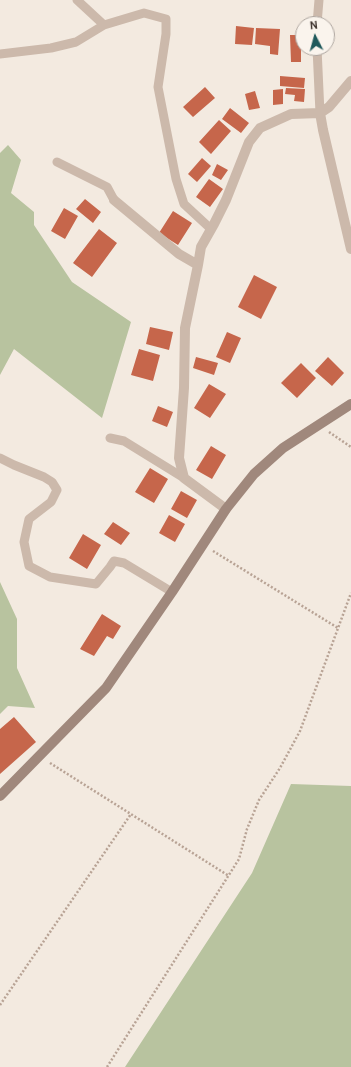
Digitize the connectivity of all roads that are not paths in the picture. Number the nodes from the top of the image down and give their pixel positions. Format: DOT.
graph roads {
  1 [pos="77,0"];
  2 [pos="319,0"];
  3 [pos="318,16"];
  4 [pos="104,25"];
  5 [pos="0,54"];
  6 [pos="317,56"];
  7 [pos="351,81"];
  8 [pos="320,113"];
  9 [pos="57,162"];
  10 [pos="114,200"];
  11 [pos="211,229"];
  12 [pos="351,249"];
  13 [pos="198,265"];
  14 [pos="351,404"];
  15 [pos="110,438"];
  16 [pos="0,458"];
  17 [pos="184,478"];
  18 [pos="226,509"];
  19 [pos="172,592"];
  20 [pos="0,796"];
  1 -- 4 [label="lane"];
  2 -- 3 [label="lane"];
  4 -- 5 [label="lane"];
  4 -- 11 [label="lane"];
  6 -- 8 [label="lane"];
  7 -- 8 [label="street"];
  8 -- 11 [label="street"];
  8 -- 12 [label="street"];
  9 -- 10 [label="lane"];
  10 -- 13 [label="street"];
  11 -- 13 [label="street"];
  13 -- 17 [label="street"];
  14 -- 18 [label="street"];
  15 -- 17 [label="lane"];
  16 -- 19 [label="lane"];
  17 -- 18 [label="street"];
  18 -- 19 [label="street"];
  19 -- 20 [label="street"];
}
